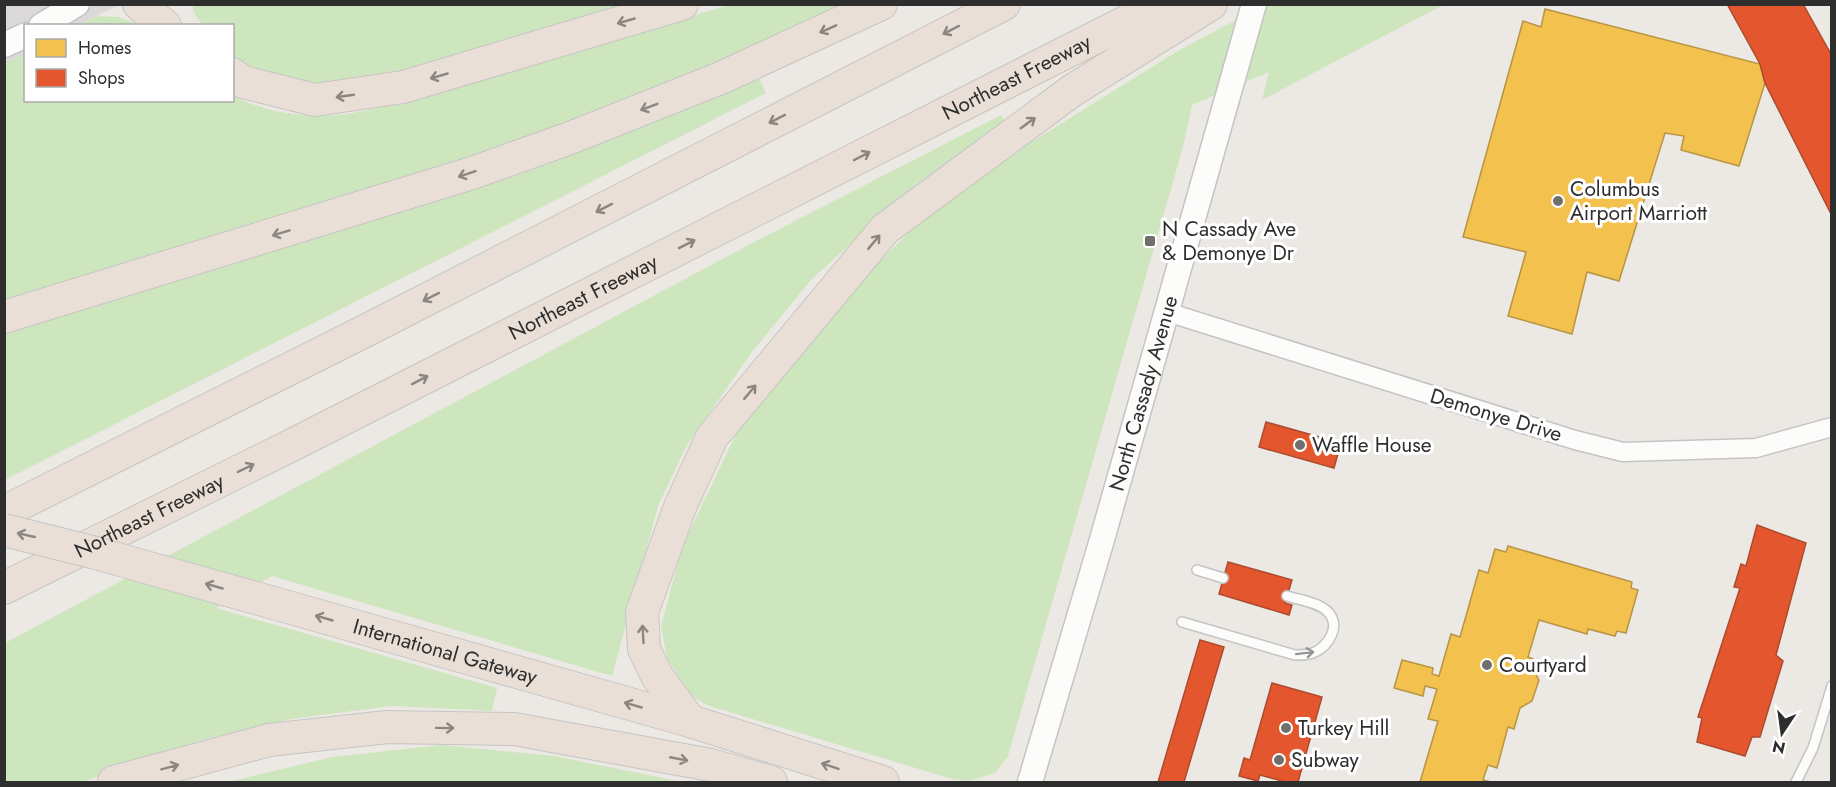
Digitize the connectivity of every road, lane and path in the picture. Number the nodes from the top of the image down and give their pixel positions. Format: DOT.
graph roads {
  1 [pos="77,4"];
  2 [pos="139,4"];
  3 [pos="682,4"];
  4 [pos="881,4"];
  5 [pos="1004,4"];
  6 [pos="1161,4"];
  7 [pos="1211,4"];
  8 [pos="1254,4"];
  9 [pos="44,24"];
  10 [pos="163,24"];
  11 [pos="24,35"];
  12 [pos="4,45"];
  13 [pos="234,75"];
  14 [pos="1167,312"];
  15 [pos="4,317"];
  16 [pos="1832,427"];
  17 [pos="4,512"];
  18 [pos="4,530"];
  19 [pos="56,562"];
  20 [pos="1197,570"];
  21 [pos="1223,578"];
  22 [pos="4,588"];
  23 [pos="4,596"];
  24 [pos="1287,596"];
  25 [pos="1182,622"];
  26 [pos="1832,686"];
  27 [pos="690,721"];
  28 [pos="387,727"];
  29 [pos="114,783"];
  30 [pos="199,783"];
  31 [pos="771,783"];
  32 [pos="883,783"];
  33 [pos="1030,783"];
  34 [pos="1796,783"];
  1 -- 9 [label="main road"];
  2 -- 10 [label="highway"];
  3 -- 13 [label="highway, one-way"];
  4 -- 15 [label="highway, one-way"];
  5 -- 17 [label="highway, one-way"];
  19 -- 6 [label="highway, Northeast Freeway, one-way"];
  27 -- 7 [label="highway, one-way"];
  8 -- 14 [label="main road, North Cassady Avenue"];
  11 -- 12 [label="main road"];
  14 -- 16 [label="street, Demonye Drive"];
  14 -- 33 [label="main road, North Cassady Avenue"];
  27 -- 18 [label="highway, International Gateway, one-way, bridge"];
  19 -- 22 [label="highway, Northeast Freeway"];
  19 -- 23 [label="highway"];
  20 -- 21 [label="lane"];
  25 -- 24 [label="lane, one-way"];
  26 -- 34 [label="lane"];
  32 -- 27 [label="highway, International Gateway, one-way"];
  29 -- 28 [label="highway, one-way"];
  28 -- 30 [label="highway"];
  28 -- 31 [label="highway, one-way"];
}
